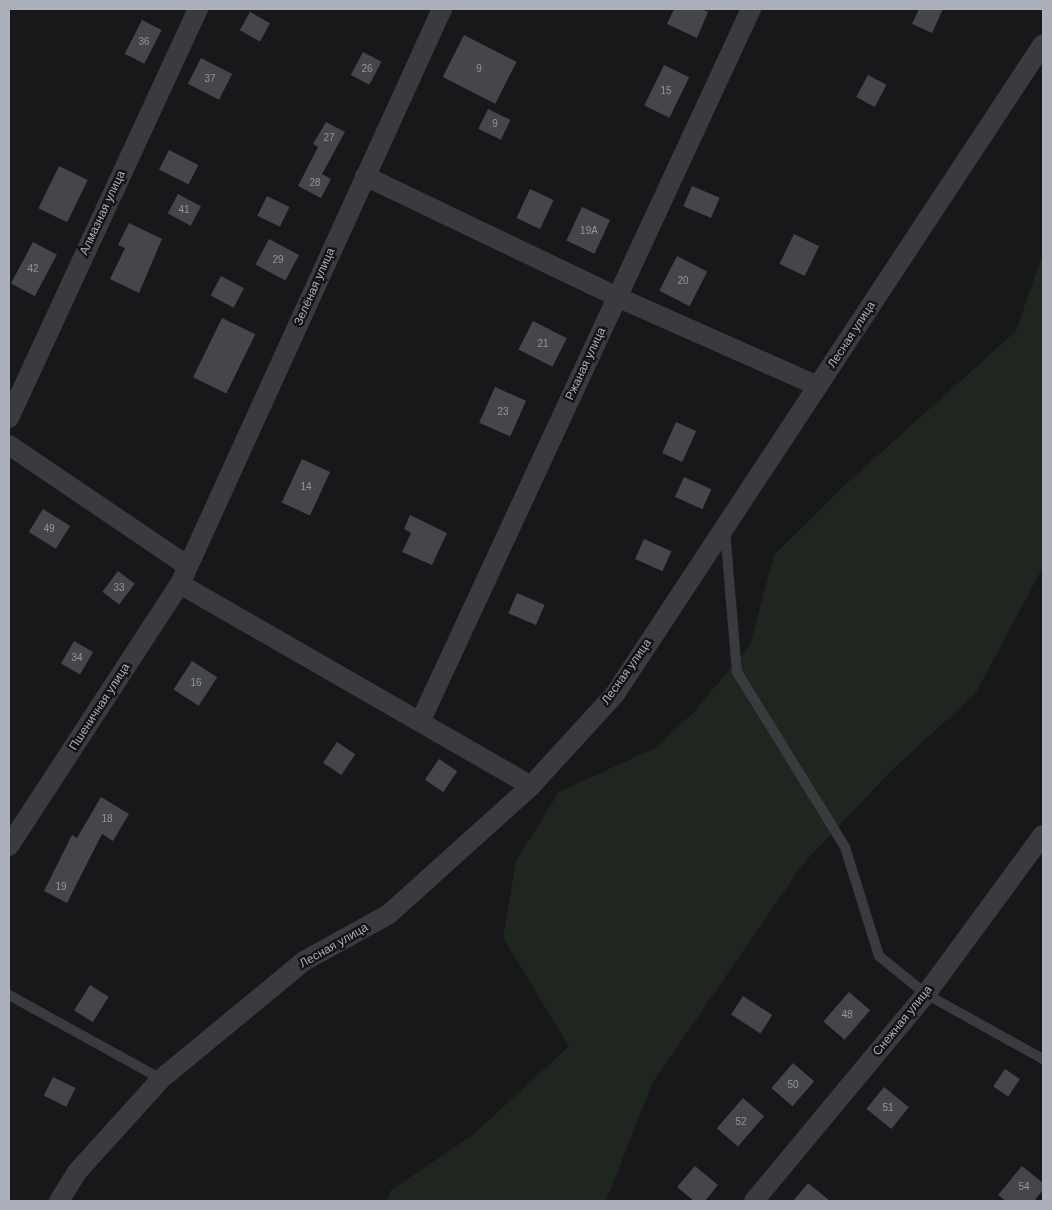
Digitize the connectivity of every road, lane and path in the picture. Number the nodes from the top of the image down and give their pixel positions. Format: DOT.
graph roads {
  1 [pos="198,9"];
  2 [pos="442,9"];
  3 [pos="752,9"];
  4 [pos="1043,44"];
  5 [pos="365,176"];
  6 [pos="617,297"];
  7 [pos="818,386"];
  8 [pos="9,418"];
  9 [pos="9,445"];
  10 [pos="724,525"];
  11 [pos="184,575"];
  12 [pos="421,720"];
  13 [pos="531,786"];
  14 [pos="1043,835"];
  15 [pos="9,846"];
  16 [pos="926,994"];
  17 [pos="9,996"];
  18 [pos="1043,1059"];
  19 [pos="161,1079"];
  20 [pos="59,1201"];
  21 [pos="754,1201"];
  1 -- 8 [label="street, Алмазная улица"];
  2 -- 5 [label="street, Зелёная улица"];
  3 -- 6 [label="street, Ржаная улица"];
  4 -- 7 [label="street, Лесная улица"];
  5 -- 6 [label="street"];
  5 -- 11 [label="street, Зелёная улица"];
  6 -- 7 [label="street"];
  6 -- 12 [label="street, Ржаная улица"];
  7 -- 10 [label="street, Лесная улица"];
  9 -- 11 [label="street"];
  10 -- 13 [label="street, Лесная улица"];
  10 -- 16 [label="lane"];
  11 -- 12 [label="street"];
  11 -- 15 [label="street, Пшеничная улица"];
  12 -- 13 [label="street"];
  13 -- 19 [label="street, Лесная улица"];
  14 -- 16 [label="street, Снежная улица"];
  16 -- 18 [label="lane"];
  16 -- 21 [label="street, Снежная улица"];
  17 -- 19 [label="lane"];
  19 -- 20 [label="street, Лесная улица"];
}
